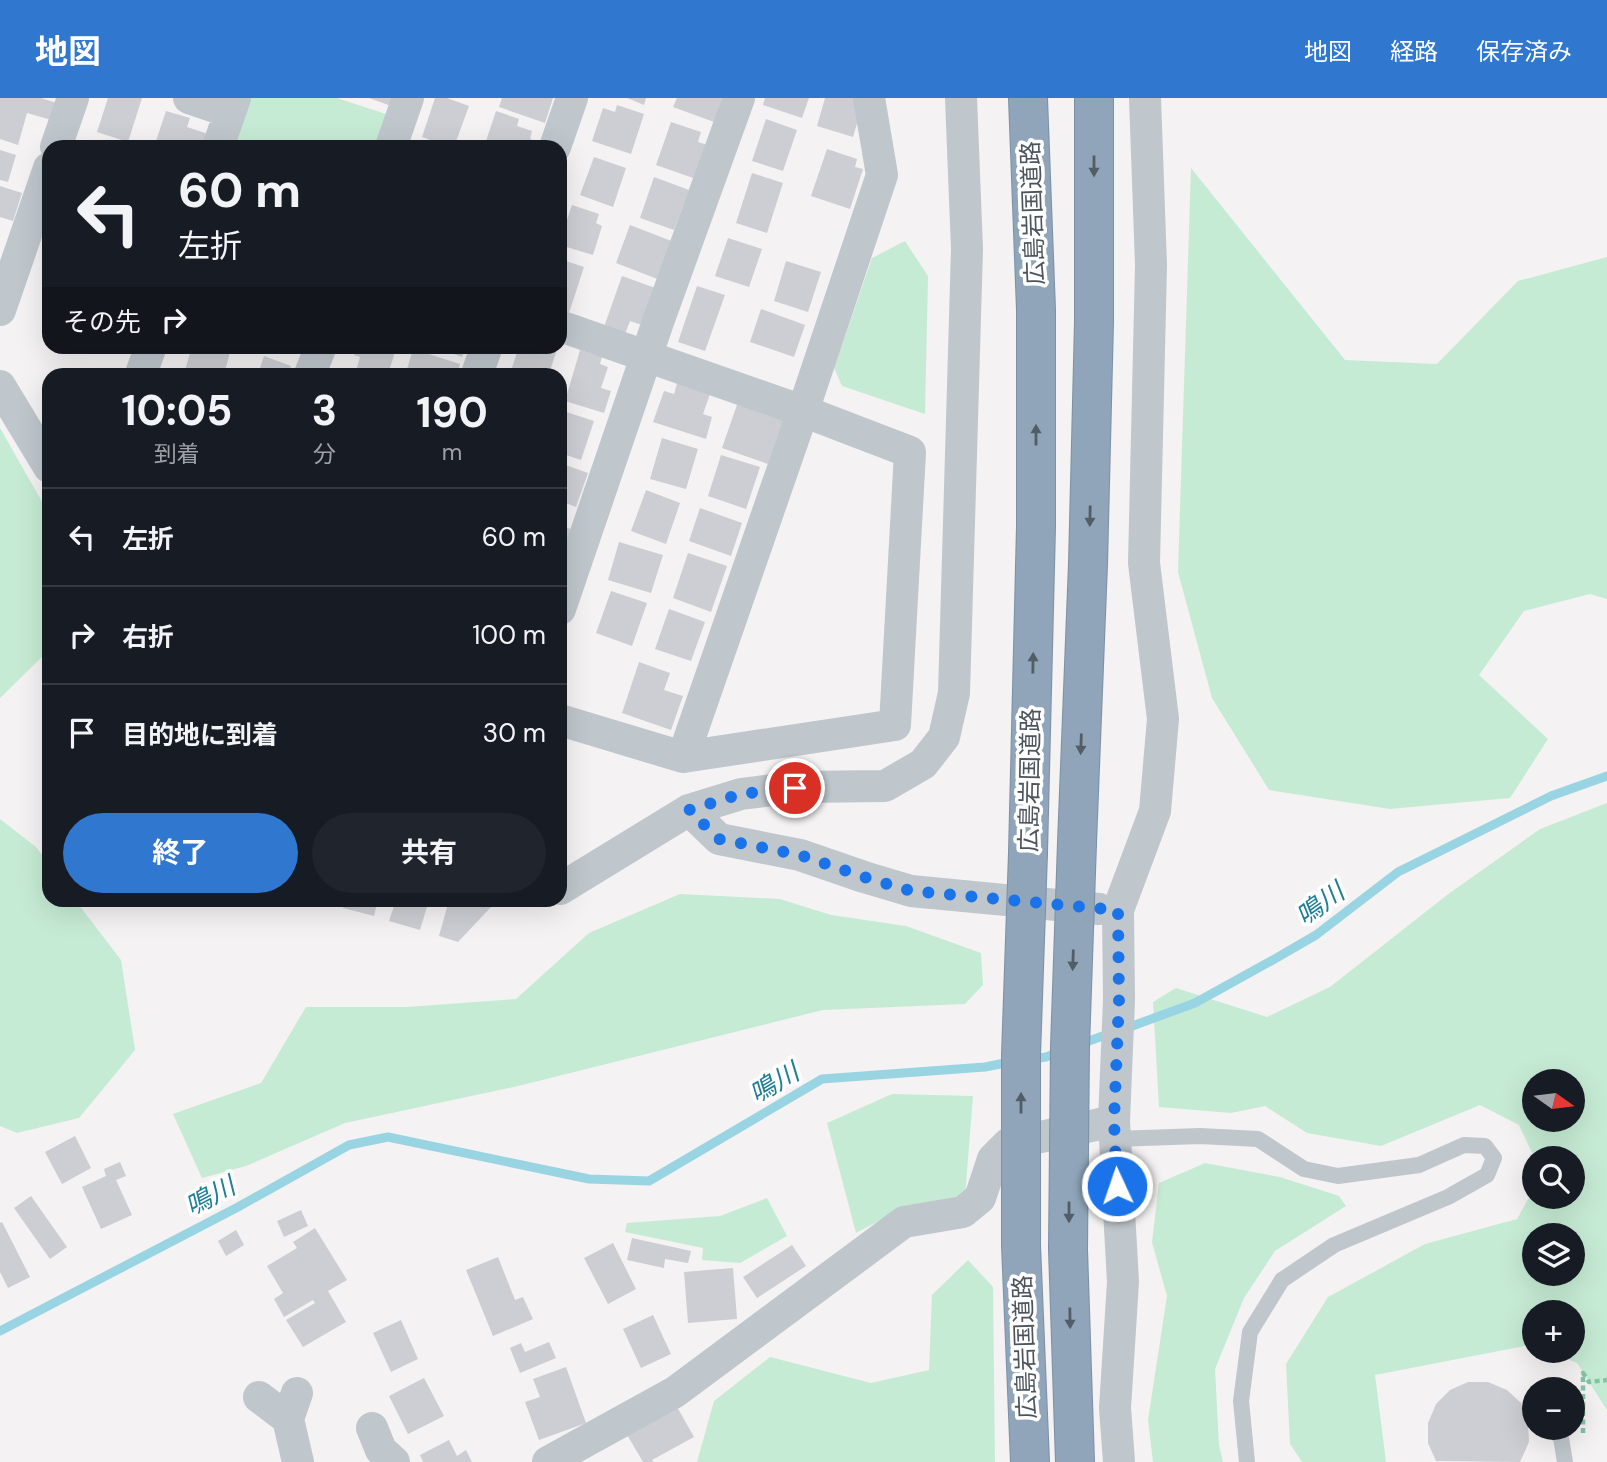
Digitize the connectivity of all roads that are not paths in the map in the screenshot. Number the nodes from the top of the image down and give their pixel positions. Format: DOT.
graph roads {
  1 [pos="73,98"];
  2 [pos="189,98"];
  3 [pos="408,98"];
  4 [pos="572,98"];
  5 [pos="739,98"];
  6 [pos="870,98"];
  7 [pos="961,98"];
  8 [pos="1028,98"];
  9 [pos="1094,98"];
  10 [pos="1145,98"];
  11 [pos="232,105"];
  12 [pos="58,140"];
  13 [pos="220,140"];
  14 [pos="393,140"];
  15 [pos="557,140"];
  16 [pos="42,188"];
  17 [pos="0,310"];
  18 [pos="567,329"];
  19 [pos="646,357"];
  20 [pos="0,386"];
  21 [pos="803,411"];
  22 [pos="42,455"];
  23 [pos="567,588"];
  24 [pos="567,722"];
  25 [pos="683,757"];
  26 [pos="689,810"];
  27 [pos="567,885"];
  28 [pos="1118,910"];
  29 [pos="1114,1130"];
  30 [pos="259,1397"];
  31 [pos="372,1428"];
  32 [pos="1561,1440"];
  33 [pos="298,1462"];
  34 [pos="394,1462"];
  35 [pos="548,1462"];
  36 [pos="1030,1462"];
  37 [pos="1075,1462"];
  38 [pos="1119,1462"];
  39 [pos="1247,1462"];
  40 [pos="1565,1462"];
  1 -- 12 [label="street"];
  2 -- 11 [label="street"];
  3 -- 14 [label="street"];
  4 -- 15 [label="street"];
  5 -- 19 [label="street"];
  6 -- 21 [label="street"];
  7 -- 26 [label="street"];
  36 -- 8 [label="highway, 広島岩国道路, one-way, bridge"];
  9 -- 37 [label="highway, 広島岩国道路, one-way, bridge"];
  10 -- 28 [label="street"];
  11 -- 13 [label="street"];
  16 -- 17 [label="street"];
  18 -- 19 [label="street"];
  19 -- 21 [label="street"];
  19 -- 23 [label="street"];
  20 -- 22 [label="street"];
  21 -- 25 [label="street"];
  21 -- 25 [label="street"];
  24 -- 25 [label="street"];
  26 -- 27 [label="street"];
  26 -- 28 [label="street"];
  28 -- 29 [label="street"];
  29 -- 35 [label="street"];
  29 -- 38 [label="street"];
  29 -- 39 [label="lane"];
  30 -- 33 [label="street"];
  31 -- 34 [label="street"];
  32 -- 40 [label="lane"];
}
